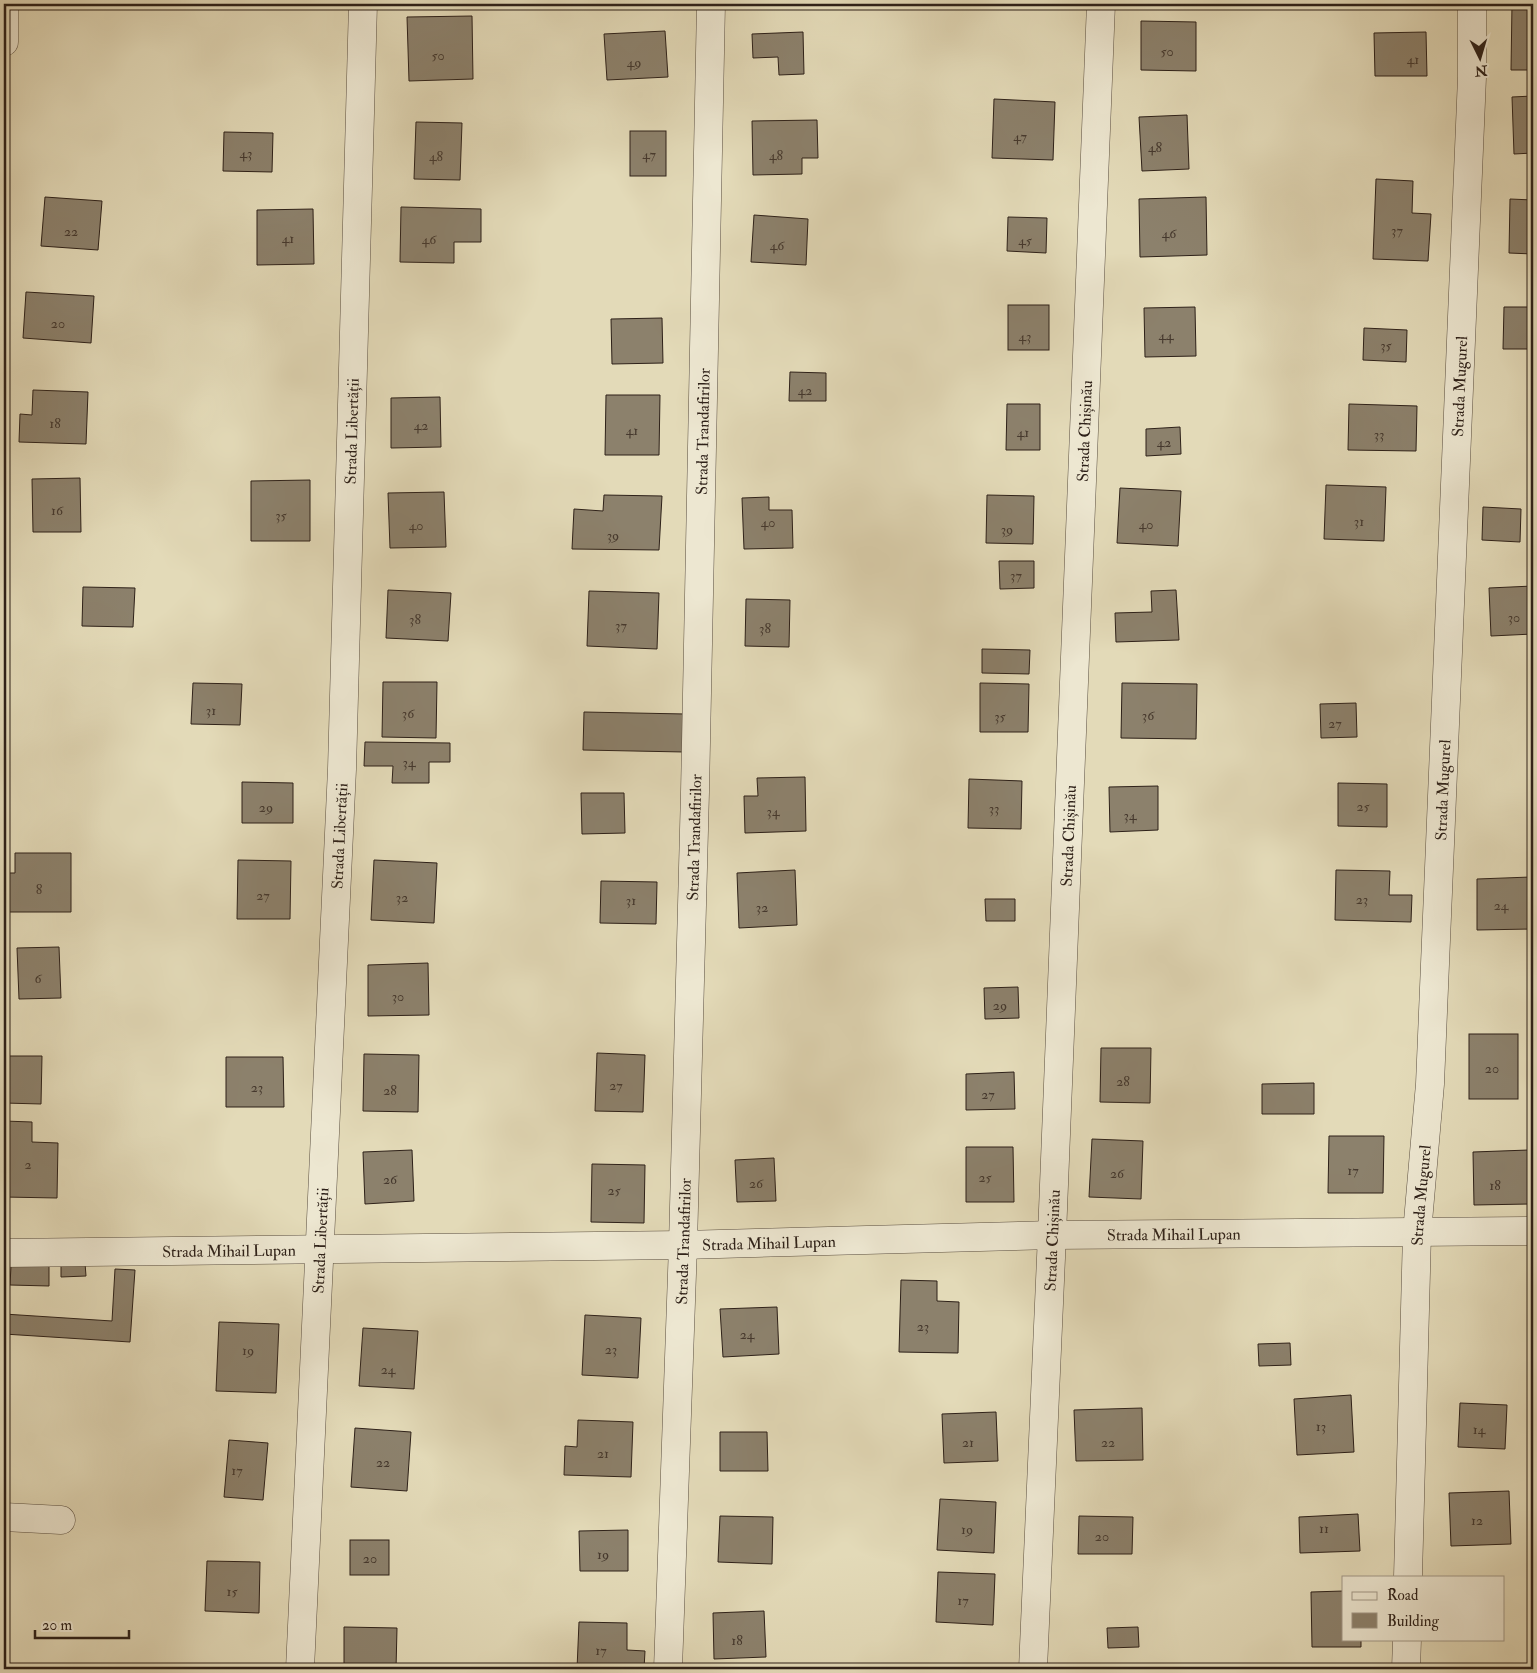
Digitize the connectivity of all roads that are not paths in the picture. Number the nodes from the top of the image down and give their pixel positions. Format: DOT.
graph roads {
  1 [pos="363,4"];
  2 [pos="711,4"];
  3 [pos="1102,4"];
  4 [pos="1472,4"];
  5 [pos="4,9"];
  6 [pos="4,42"];
  7 [pos="1533,1231"];
  8 [pos="1417,1233"];
  9 [pos="1052,1235"];
  10 [pos="683,1245"];
  11 [pos="320,1249"];
  12 [pos="4,1253"];
  13 [pos="4,1517"];
  14 [pos="61,1520"];
  15 [pos="1408,1576"];
  16 [pos="1407,1640"];
  17 [pos="300,1669"];
  18 [pos="668,1669"];
  19 [pos="1033,1669"];
  20 [pos="1406,1669"];
  1 -- 11 [label="street, Strada Libertății"];
  2 -- 10 [label="street, Strada Trandafirilor"];
  3 -- 9 [label="street, Strada Chișinău"];
  4 -- 8 [label="street, Strada Mugurel"];
  5 -- 6 [label="street"];
  7 -- 8 [label="street, Strada Mihail Lupan"];
  8 -- 9 [label="street, Strada Mihail Lupan"];
  8 -- 15 [label="street, Strada Mugurel"];
  9 -- 10 [label="street, Strada Mihail Lupan"];
  9 -- 19 [label="street, Strada Chișinău"];
  10 -- 11 [label="street, Strada Mihail Lupan"];
  10 -- 18 [label="street, Strada Trandafirilor"];
  11 -- 12 [label="street, Strada Mihail Lupan"];
  11 -- 17 [label="street, Strada Libertății"];
  13 -- 14 [label="street"];
  16 -- 20 [label="street"];
}
